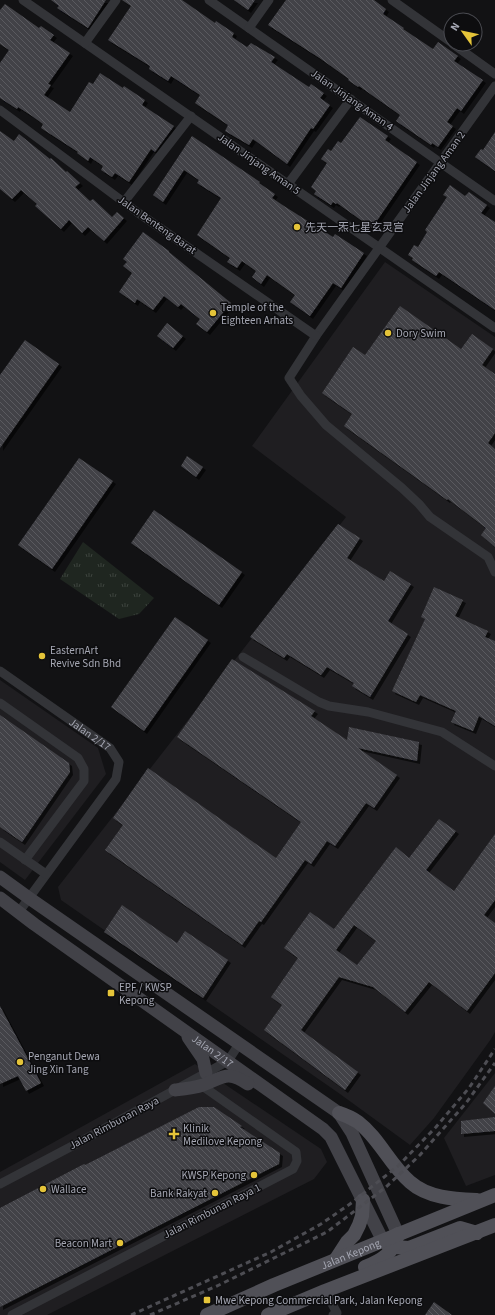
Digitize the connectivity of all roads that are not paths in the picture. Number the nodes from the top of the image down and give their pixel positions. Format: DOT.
graph roads {
  1 [pos="23,0"];
  2 [pos="116,0"];
  3 [pos="209,0"];
  4 [pos="269,0"];
  5 [pos="392,0"];
  6 [pos="249,28"];
  7 [pos="443,37"];
  8 [pos="85,43"];
  9 [pos="464,52"];
  10 [pos="495,74"];
  11 [pos="495,86"];
  12 [pos="351,99"];
  13 [pos="0,110"];
  14 [pos="191,116"];
  15 [pos="440,162"];
  16 [pos="288,184"];
  17 [pos="495,201"];
  18 [pos="124,202"];
  19 [pos="379,248"];
  20 [pos="495,328"];
  21 [pos="316,336"];
  22 [pos="495,572"];
  23 [pos="243,657"];
  24 [pos="0,671"];
  25 [pos="0,703"];
  26 [pos="495,766"];
  27 [pos="0,842"];
  28 [pos="25,860"];
  29 [pos="46,874"];
  30 [pos="0,877"];
  31 [pos="0,898"];
  32 [pos="28,898"];
  33 [pos="18,913"];
  34 [pos="182,1028"];
  35 [pos="240,1044"];
  36 [pos="228,1061"];
  37 [pos="206,1073"];
  38 [pos="201,1085"];
  39 [pos="175,1090"];
  40 [pos="269,1091"];
  41 [pos="339,1112"];
  42 [pos="0,1184"];
  43 [pos="495,1194"];
  44 [pos="363,1200"];
  45 [pos="482,1200"];
  46 [pos="495,1225"];
  47 [pos="477,1233"];
  48 [pos="391,1241"];
  49 [pos="336,1259"];
  50 [pos="325,1291"];
  51 [pos="12,1315"];
  52 [pos="207,1315"];
  53 [pos="259,1315"];
  54 [pos="268,1315"];
  55 [pos="333,1315"];
  1 -- 8 [label="street, Jalan Jinjang Aman 5"];
  2 -- 8 [label="street"];
  3 -- 6 [label="street, Jalan Jinjang Aman 4"];
  4 -- 6 [label="street"];
  5 -- 7 [label="street"];
  6 -- 12 [label="street, Jalan Jinjang Aman 4"];
  8 -- 14 [label="street, Jalan Jinjang Aman 5"];
  9 -- 10 [label="street"];
  11 -- 15 [label="street, Jalan Jinjang Aman 2"];
  12 -- 15 [label="street, Jalan Jinjang Aman 4"];
  12 -- 16 [label="street"];
  13 -- 18 [label="street, Jalan Benteng Barat"];
  14 -- 16 [label="street, Jalan Jinjang Aman 5"];
  14 -- 18 [label="street"];
  15 -- 17 [label="street, Jalan Jinjang Aman 4"];
  15 -- 19 [label="street, Jalan Jinjang Aman 2"];
  16 -- 19 [label="street, Jalan Jinjang Aman 5"];
  18 -- 21 [label="street, Jalan Benteng Barat"];
  19 -- 20 [label="street, Jalan Jinjang Aman 5"];
  19 -- 21 [label="street, Jalan Jinjang Aman 2"];
  21 -- 22 [label="street, Jalan Jinjang Aman 2"];
  23 -- 26 [label="street"];
  24 -- 29 [label="street, Jalan 2/17"];
  25 -- 28 [label="street"];
  27 -- 28 [label="street"];
  28 -- 29 [label="street"];
  29 -- 32 [label="street, Jalan 2/17"];
  30 -- 32 [label="street, Jalan 2/17"];
  31 -- 33 [label="street, Jalan 2/17"];
  32 -- 33 [label="street"];
  32 -- 35 [label="street, Jalan 2/17"];
  33 -- 34 [label="street, Jalan 2/17"];
  34 -- 36 [label="street, Jalan 2/17"];
  34 -- 37 [label="street"];
  35 -- 36 [label="street"];
  35 -- 41 [label="street, Jalan 2/17"];
  36 -- 37 [label="street, Jalan Rimbunan Raya"];
  36 -- 40 [label="street, Jalan 2/17"];
  37 -- 39 [label="street, Jalan Rimbunan Raya"];
  38 -- 39 [label="street"];
  38 -- 40 [label="street"];
  38 -- 51 [label="street, Jalan Rimbunan Raya 1"];
  39 -- 42 [label="street, Jalan Rimbunan Raya"];
  40 -- 44 [label="street, Jalan 2/17"];
  41 -- 45 [label="main road"];
  41 -- 48 [label="street, Jalan 2/17"];
  43 -- 45 [label="main road, Jalan Kepong"];
  44 -- 48 [label="street, Jalan 2/17"];
  44 -- 49 [label="main road"];
  45 -- 48 [label="main road, Jalan Kepong"];
  46 -- 47 [label="main road"];
  47 -- 48 [label="main road"];
  47 -- 50 [label="main road"];
  48 -- 49 [label="main road, Jalan Kepong"];
  48 -- 53 [label="main road"];
  49 -- 52 [label="main road, Jalan Kepong"];
  50 -- 54 [label="main road"];
  50 -- 55 [label="street"];
}
